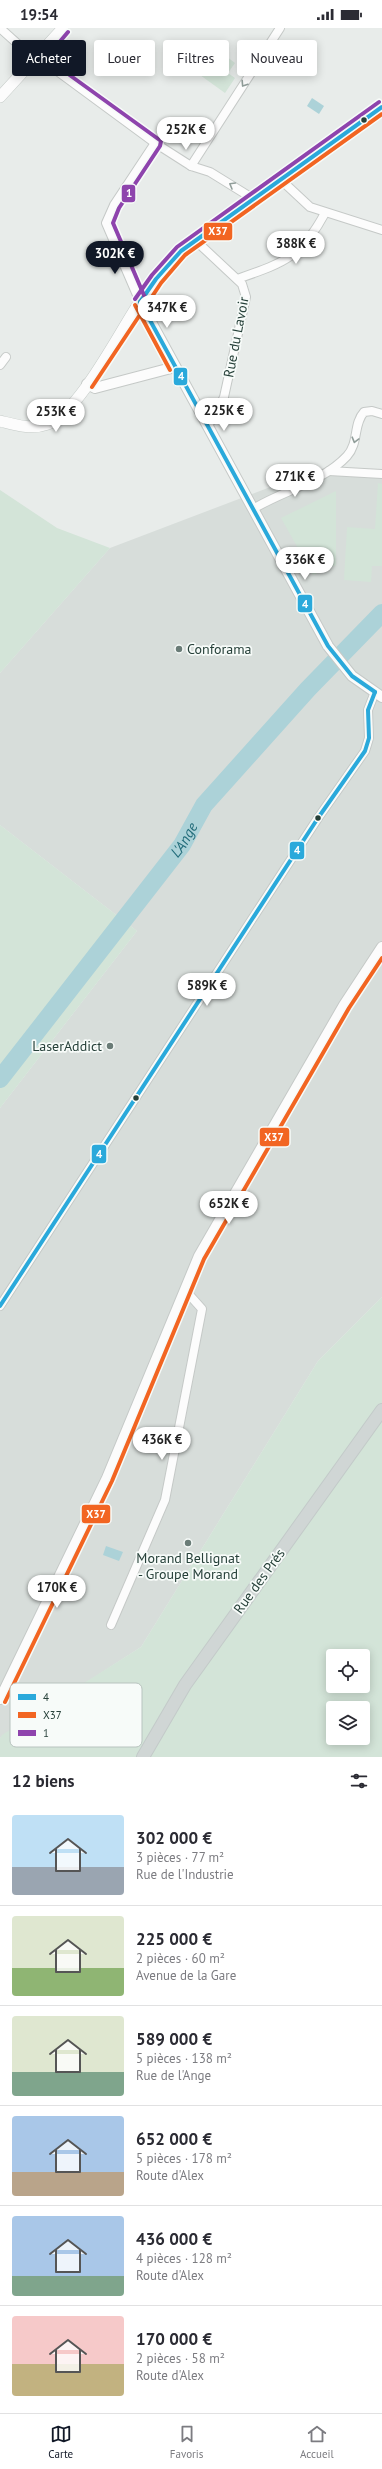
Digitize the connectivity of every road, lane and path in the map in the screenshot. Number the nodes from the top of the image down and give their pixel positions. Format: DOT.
graph roads {
  1 [pos="0,28"];
  2 [pos="63,28"];
  3 [pos="280,28"];
  4 [pos="15,40"];
  5 [pos="53,40"];
  6 [pos="20,76"];
  7 [pos="62,76"];
  8 [pos="0,97"];
  9 [pos="382,107"];
  10 [pos="155,143"];
  11 [pos="191,166"];
  12 [pos="280,179"];
  13 [pos="252,198"];
  14 [pos="325,213"];
  15 [pos="382,230"];
  16 [pos="195,240"];
  17 [pos="237,279"];
  18 [pos="140,302"];
  19 [pos="6,357"];
  20 [pos="0,365"];
  21 [pos="175,367"];
  22 [pos="87,384"];
  23 [pos="382,414"];
  24 [pos="0,420"];
  25 [pos="206,424"];
  26 [pos="329,471"];
  27 [pos="382,474"];
  28 [pos="253,509"];
  29 [pos="378,694"];
  30 [pos="382,947"];
  31 [pos="185,1290"];
  32 [pos="0,1306"];
  33 [pos="382,1410"];
  34 [pos="111,1625"];
  35 [pos="0,1699"];
  36 [pos="143,1757"];
  1 -- 4 [label="street"];
  2 -- 5 [label="main road"];
  3 -- 11 [label="street, one-way"];
  6 -- 8 [label="main road"];
  7 -- 10 [label="street"];
  9 -- 12 [label="main road"];
  10 -- 11 [label="street"];
  10 -- 18 [label="street"];
  13 -- 11 [label="street, one-way"];
  12 -- 13 [label="main road"];
  12 -- 14 [label="street"];
  13 -- 16 [label="main road"];
  14 -- 15 [label="street"];
  14 -- 17 [label="street"];
  16 -- 17 [label="street, Rue du Lavoir"];
  16 -- 18 [label="main road"];
  17 -- 25 [label="street, Rue du Lavoir"];
  18 -- 21 [label="street"];
  18 -- 22 [label="main road"];
  19 -- 20 [label="street"];
  21 -- 22 [label="street"];
  21 -- 25 [label="street"];
  22 -- 24 [label="main road"];
  23 -- 26 [label="street, one-way"];
  25 -- 28 [label="street"];
  26 -- 27 [label="street"];
  26 -- 28 [label="street"];
  28 -- 29 [label="street"];
  29 -- 32 [label="street"];
  30 -- 31 [label="street"];
  31 -- 34 [label="street"];
  31 -- 35 [label="street"];
  33 -- 36 [label="main road, Rue des Prés"];
}
